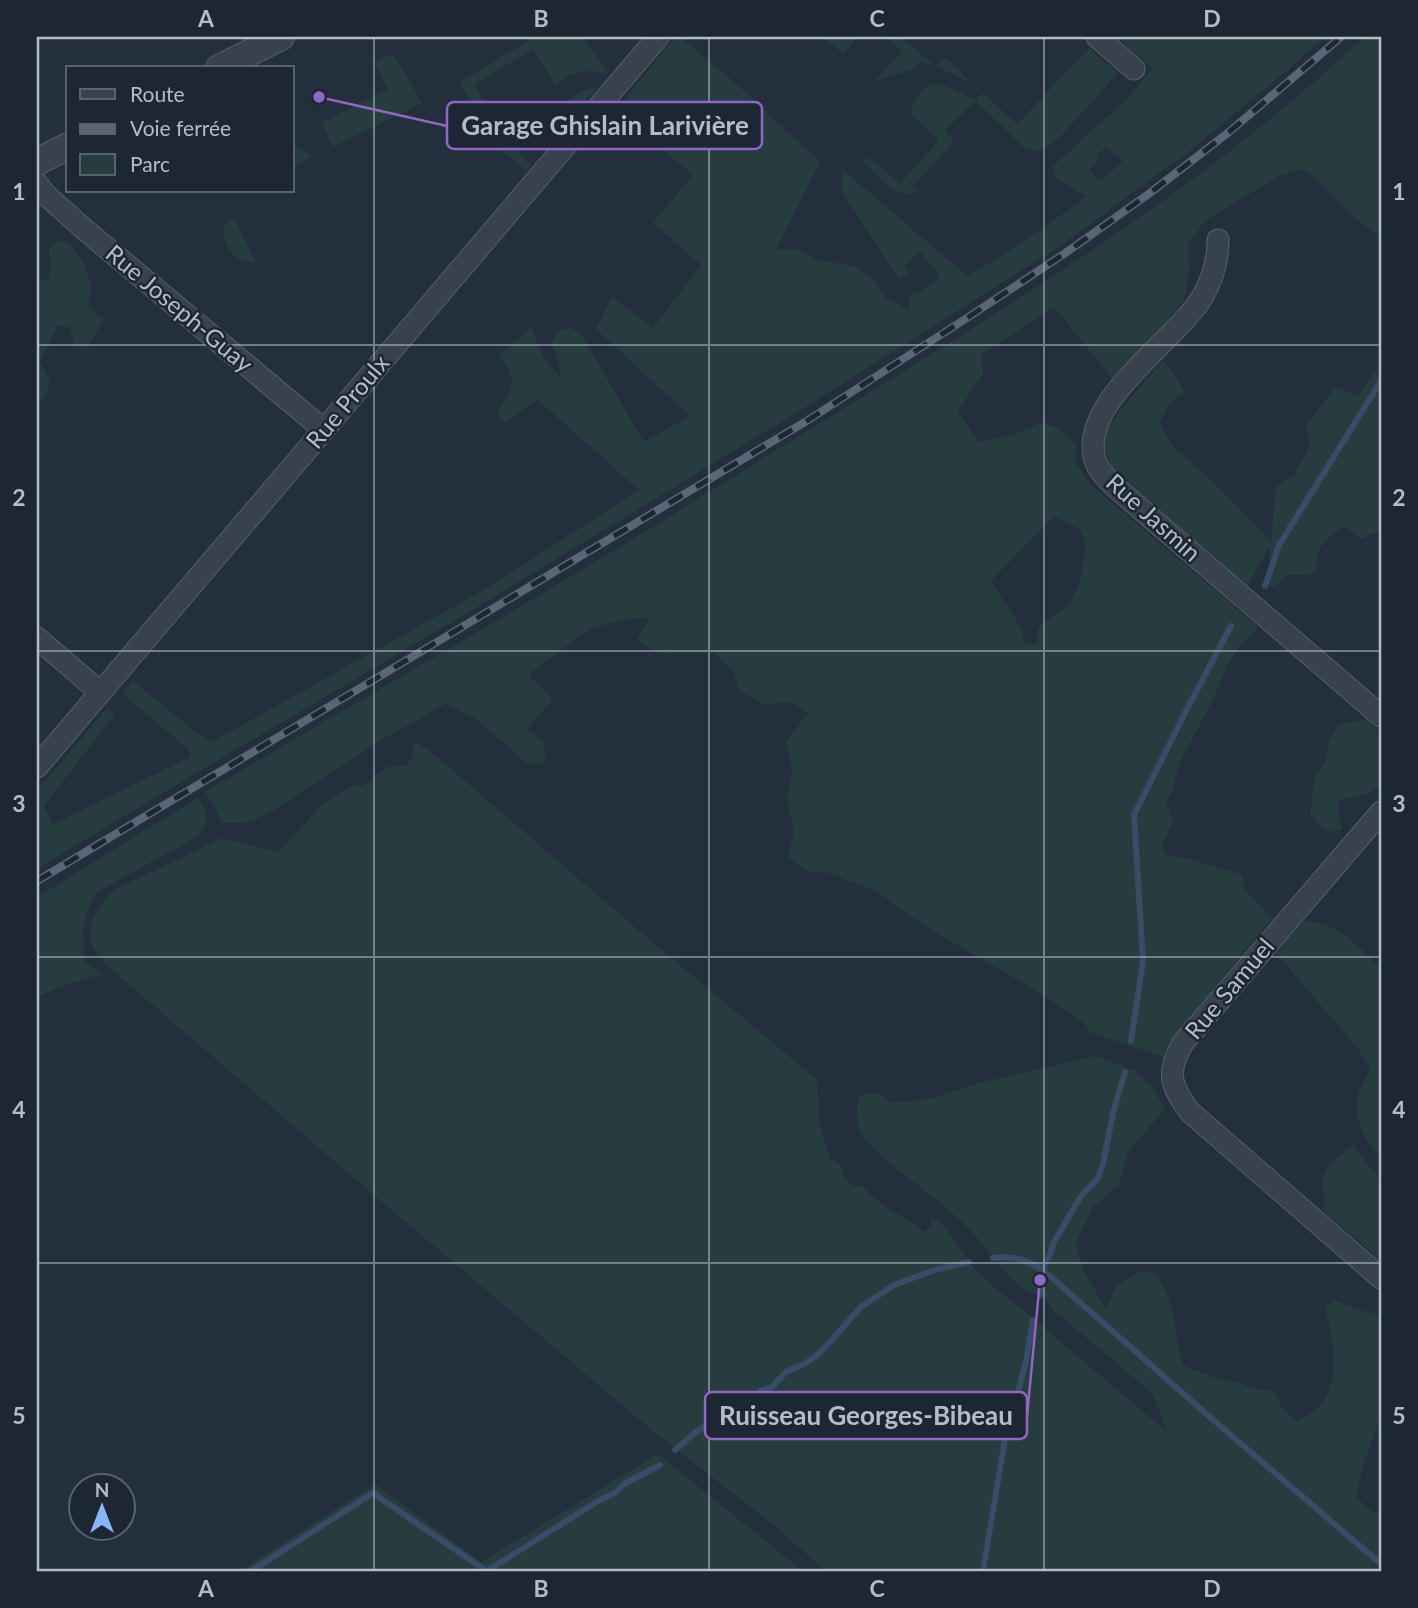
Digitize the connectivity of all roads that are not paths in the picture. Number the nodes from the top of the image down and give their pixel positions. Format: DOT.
graph roads {
  1 [pos="281,37"];
  2 [pos="658,37"];
  3 [pos="1097,37"];
  4 [pos="223,66"];
  5 [pos="1134,69"];
  6 [pos="66,147"];
  7 [pos="37,162"];
  8 [pos="37,184"];
  9 [pos="1218,240"];
  10 [pos="324,430"];
  11 [pos="37,638"];
  12 [pos="100,692"];
  13 [pos="1381,716"];
  14 [pos="37,767"];
  15 [pos="1381,812"];
  16 [pos="1381,1278"];
  1 -- 4 [label="street"];
  2 -- 10 [label="street, Rue Proulx"];
  3 -- 5 [label="street"];
  6 -- 7 [label="street"];
  8 -- 10 [label="street, Rue Joseph-Guay"];
  9 -- 13 [label="street, Rue Jasmin"];
  10 -- 12 [label="street, Rue Proulx"];
  11 -- 12 [label="street"];
  12 -- 14 [label="street, Rue Proulx"];
  15 -- 16 [label="street, Rue Samuel"];
}
